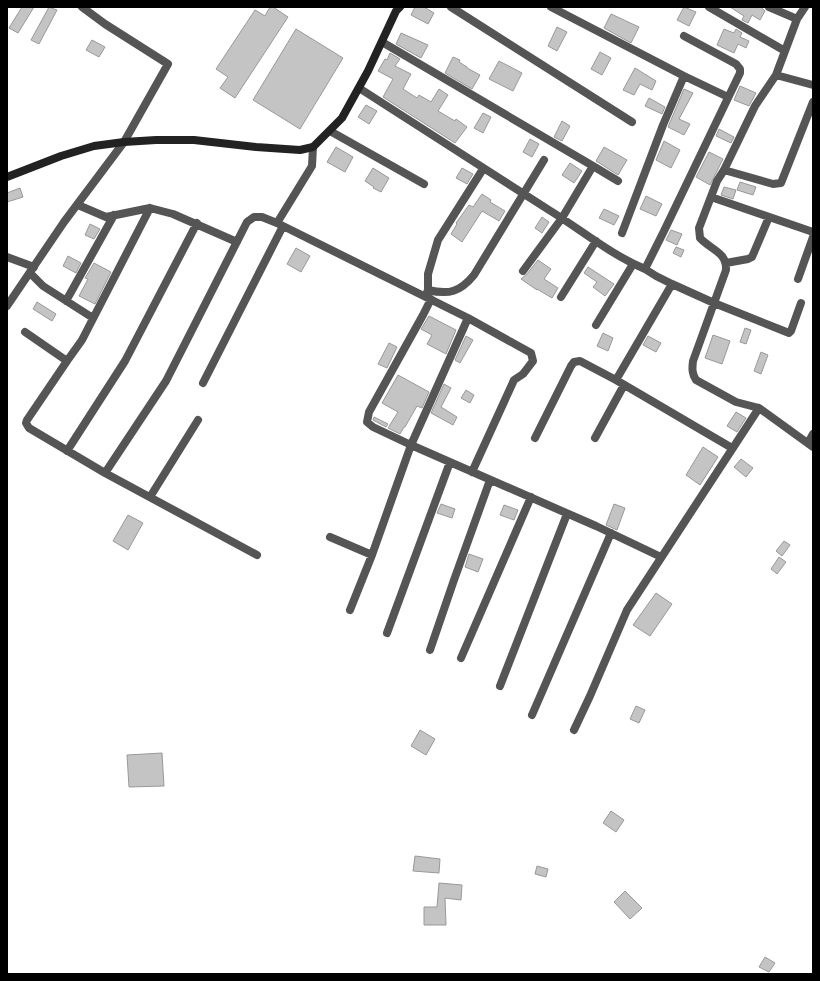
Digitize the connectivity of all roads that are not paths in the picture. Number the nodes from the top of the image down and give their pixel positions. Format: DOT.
graph roads {
  1 [pos="82,7"];
  2 [pos="400,7"];
  3 [pos="451,7"];
  4 [pos="551,7"];
  5 [pos="709,7"];
  6 [pos="769,7"];
  7 [pos="805,7"];
  8 [pos="797,19"];
  9 [pos="684,36"];
  10 [pos="382,42"];
  11 [pos="785,51"];
  12 [pos="776,75"];
  13 [pos="684,76"];
  14 [pos="813,85"];
  15 [pos="359,88"];
  16 [pos="728,97"];
  17 [pos="813,102"];
  18 [pos="632,122"];
  19 [pos="330,131"];
  20 [pos="124,142"];
  21 [pos="313,147"];
  22 [pos="544,160"];
  23 [pos="593,166"];
  24 [pos="483,169"];
  25 [pos="724,170"];
  26 [pos="7,176"];
  27 [pos="618,181"];
  28 [pos="424,184"];
  29 [pos="524,194"];
  30 [pos="711,197"];
  31 [pos="78,204"];
  32 [pos="150,208"];
  33 [pos="114,216"];
  34 [pos="769,217"];
  35 [pos="562,218"];
  36 [pos="197,223"];
  37 [pos="280,224"];
  38 [pos="813,232"];
  39 [pos="622,233"];
  40 [pos="813,237"];
  41 [pos="596,241"];
  42 [pos="237,242"];
  43 [pos="7,257"];
  44 [pos="726,263"];
  45 [pos="633,264"];
  46 [pos="645,269"];
  47 [pos="32,270"];
  48 [pos="523,271"];
  49 [pos="798,279"];
  50 [pos="672,284"];
  51 [pos="428,295"];
  52 [pos="560,297"];
  53 [pos="66,301"];
  54 [pos="714,303"];
  55 [pos="801,303"];
  56 [pos="7,306"];
  57 [pos="93,318"];
  58 [pos="468,318"];
  59 [pos="596,325"];
  60 [pos="25,332"];
  61 [pos="67,361"];
  62 [pos="616,380"];
  63 [pos="203,383"];
  64 [pos="624,385"];
  65 [pos="759,408"];
  66 [pos="198,420"];
  67 [pos="813,434"];
  68 [pos="535,438"];
  69 [pos="595,438"];
  70 [pos="411,445"];
  71 [pos="811,445"];
  72 [pos="732,448"];
  73 [pos="67,451"];
  74 [pos="450,462"];
  75 [pos="472,472"];
  76 [pos="105,473"];
  77 [pos="490,480"];
  78 [pos="150,497"];
  79 [pos="531,497"];
  80 [pos="567,514"];
  81 [pos="611,533"];
  82 [pos="330,537"];
  83 [pos="372,554"];
  84 [pos="257,555"];
  85 [pos="661,557"];
  86 [pos="350,610"];
  87 [pos="387,633"];
  88 [pos="430,650"];
  89 [pos="461,658"];
  90 [pos="500,686"];
  91 [pos="532,715"];
  92 [pos="574,730"];
  1 -- 20 [label="street"];
  2 -- 10 [label="main road"];
  3 -- 18 [label="street"];
  4 -- 13 [label="street"];
  5 -- 11 [label="street"];
  6 -- 8 [label="street"];
  7 -- 8 [label="street"];
  8 -- 11 [label="street"];
  9 -- 16 [label="street"];
  10 -- 15 [label="main road"];
  10 -- 23 [label="street"];
  11 -- 12 [label="street"];
  12 -- 14 [label="street"];
  12 -- 25 [label="street"];
  13 -- 16 [label="street"];
  13 -- 39 [label="street"];
  15 -- 19 [label="main road"];
  15 -- 24 [label="street"];
  16 -- 46 [label="street"];
  17 -- 25 [label="street"];
  19 -- 21 [label="main road"];
  19 -- 28 [label="street"];
  20 -- 21 [label="main road"];
  20 -- 26 [label="main road"];
  20 -- 31 [label="street"];
  21 -- 37 [label="street"];
  22 -- 29 [label="street"];
  23 -- 27 [label="street"];
  23 -- 35 [label="street"];
  24 -- 29 [label="street"];
  24 -- 51 [label="street"];
  25 -- 30 [label="street"];
  29 -- 35 [label="street"];
  29 -- 51 [label="street"];
  30 -- 34 [label="street"];
  30 -- 44 [label="street"];
  31 -- 33 [label="street"];
  31 -- 47 [label="street"];
  32 -- 33 [label="street"];
  32 -- 36 [label="street"];
  32 -- 57 [label="street"];
  33 -- 53 [label="street"];
  34 -- 38 [label="street"];
  34 -- 44 [label="street"];
  35 -- 41 [label="street"];
  35 -- 48 [label="street"];
  36 -- 42 [label="street"];
  36 -- 73 [label="street"];
  37 -- 42 [label="street"];
  37 -- 51 [label="street"];
  37 -- 63 [label="street"];
  40 -- 49 [label="street"];
  41 -- 45 [label="street"];
  41 -- 52 [label="street"];
  42 -- 76 [label="street"];
  43 -- 47 [label="street"];
  44 -- 54 [label="street"];
  45 -- 46 [label="street"];
  45 -- 59 [label="street"];
  46 -- 50 [label="street"];
  47 -- 53 [label="street"];
  47 -- 56 [label="street"];
  50 -- 54 [label="street"];
  50 -- 62 [label="street"];
  51 -- 58 [label="street"];
  51 -- 70 [label="street"];
  53 -- 57 [label="street"];
  54 -- 55 [label="street"];
  54 -- 65 [label="street"];
  57 -- 61 [label="street"];
  58 -- 70 [label="street"];
  58 -- 75 [label="street"];
  60 -- 61 [label="street"];
  61 -- 73 [label="street"];
  62 -- 64 [label="street"];
  62 -- 68 [label="street"];
  64 -- 69 [label="street"];
  64 -- 72 [label="street"];
  65 -- 71 [label="street"];
  65 -- 72 [label="street"];
  66 -- 78 [label="street"];
  67 -- 71 [label="street"];
  70 -- 74 [label="street"];
  70 -- 83 [label="street"];
  72 -- 85 [label="street"];
  73 -- 76 [label="street"];
  74 -- 75 [label="street"];
  74 -- 87 [label="street"];
  75 -- 77 [label="street"];
  76 -- 78 [label="street"];
  77 -- 79 [label="street"];
  77 -- 88 [label="street"];
  78 -- 84 [label="street"];
  79 -- 80 [label="street"];
  79 -- 89 [label="street"];
  80 -- 81 [label="street"];
  80 -- 90 [label="street"];
  81 -- 85 [label="street"];
  81 -- 91 [label="street"];
  82 -- 83 [label="street"];
  83 -- 86 [label="street"];
  85 -- 92 [label="street"];
}
